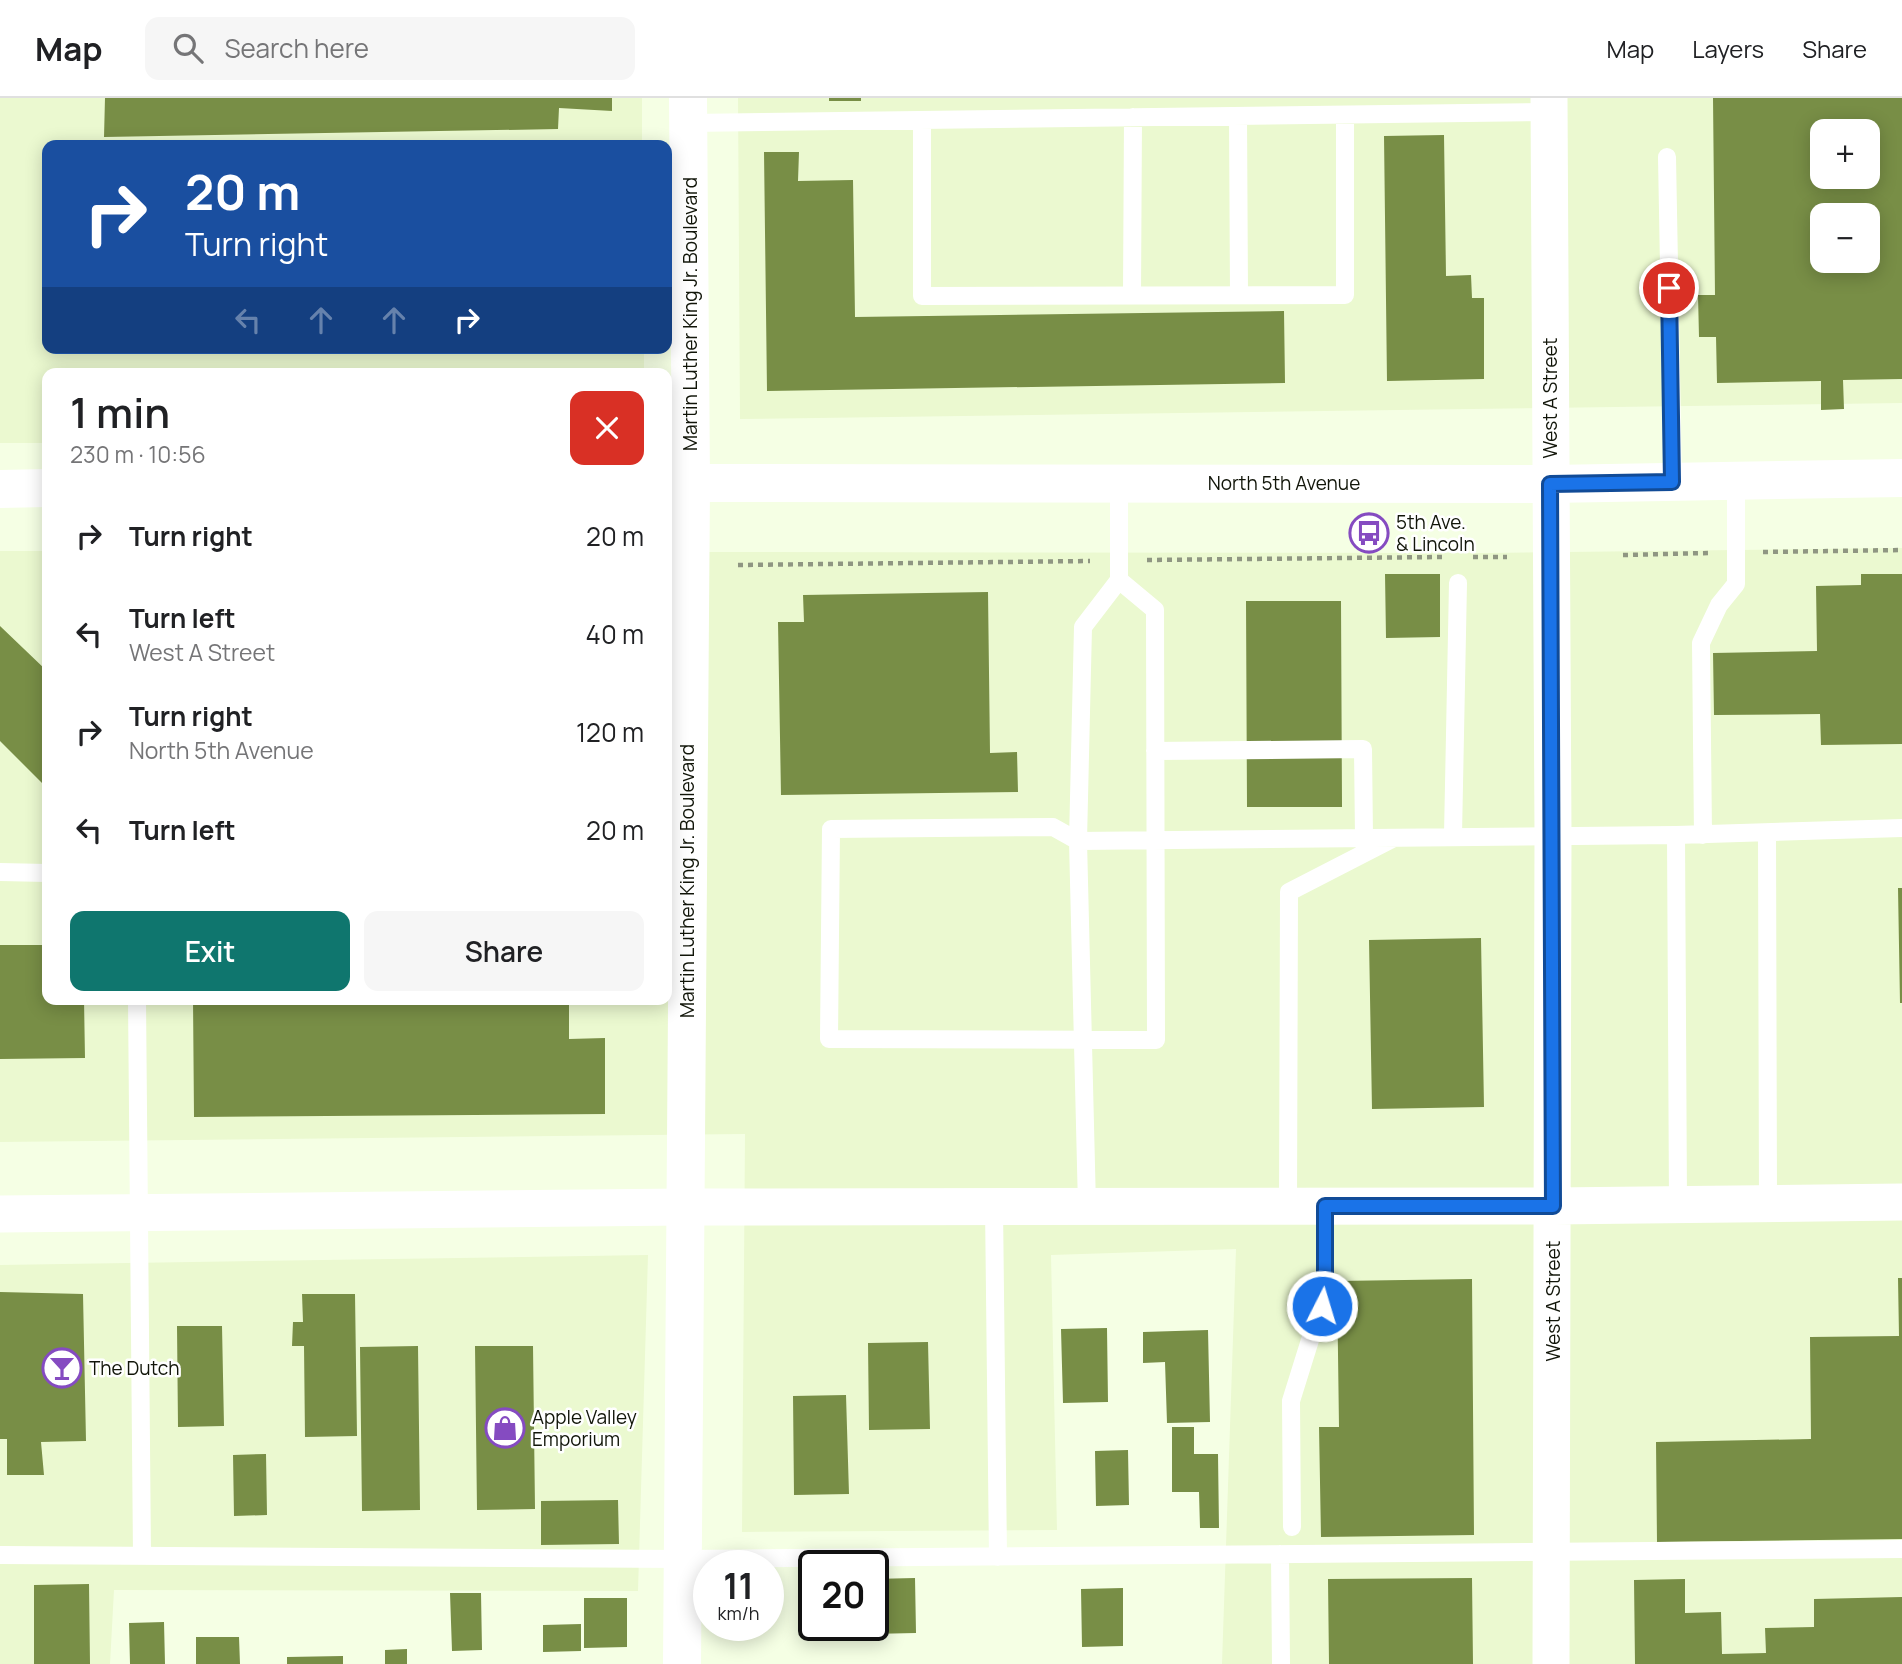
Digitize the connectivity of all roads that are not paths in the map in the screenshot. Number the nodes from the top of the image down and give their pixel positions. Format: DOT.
graph roads {
  1 [pos="1549,105"];
  2 [pos="688,110"];
  3 [pos="1345,115"];
  4 [pos="1238,116"];
  5 [pos="1133,117"];
  6 [pos="922,120"];
  7 [pos="1667,157"];
  8 [pos="1132,295"];
  9 [pos="1239,295"];
  10 [pos="1902,478"];
  11 [pos="1736,481"];
  12 [pos="1672,482"];
  13 [pos="679,483"];
  14 [pos="1119,483"];
  15 [pos="1550,484"];
  16 [pos="0,488"];
  17 [pos="42,488"];
  18 [pos="1119,580"];
  19 [pos="1458,583"];
  20 [pos="1155,751"];
  21 [pos="1902,828"];
  22 [pos="1767,833"];
  23 [pos="1553,834"];
  24 [pos="1453,835"];
  25 [pos="1675,835"];
  26 [pos="1703,835"];
  27 [pos="1398,836"];
  28 [pos="1364,837"];
  29 [pos="1155,840"];
  30 [pos="1078,841"];
  31 [pos="0,872"];
  32 [pos="42,873"];
  33 [pos="677,878"];
  34 [pos="137,1005"];
  35 [pos="1083,1041"];
  36 [pos="1902,1202"];
  37 [pos="1768,1203"];
  38 [pos="1678,1204"];
  39 [pos="994,1206"];
  40 [pos="1087,1206"];
  41 [pos="1288,1206"];
  42 [pos="1325,1206"];
  43 [pos="1553,1206"];
  44 [pos="684,1207"];
  45 [pos="139,1213"];
  46 [pos="0,1214"];
  47 [pos="1292,1527"];
  48 [pos="1902,1549"];
  49 [pos="1551,1553"];
  50 [pos="0,1555"];
  51 [pos="1280,1555"];
  52 [pos="142,1556"];
  53 [pos="998,1557"];
  54 [pos="683,1559"];
  55 [pos="682,1664"];
  56 [pos="1281,1664"];
  57 [pos="1550,1664"];
  1 -- 3 [label="lane"];
  1 -- 15 [label="street, West A Street"];
  2 -- 6 [label="lane"];
  2 -- 13 [label="main road, Martin Luther King Jr. Boulevard"];
  3 -- 4 [label="lane"];
  3 -- 9 [label="lane"];
  4 -- 5 [label="lane"];
  4 -- 9 [label="lane"];
  5 -- 6 [label="lane"];
  5 -- 8 [label="lane"];
  6 -- 8 [label="lane"];
  7 -- 12 [label="lane"];
  8 -- 9 [label="lane"];
  10 -- 11 [label="main road, North 5th Avenue"];
  11 -- 12 [label="main road, North 5th Avenue"];
  11 -- 26 [label="lane"];
  12 -- 15 [label="main road, North 5th Avenue"];
  13 -- 14 [label="main road, North 5th Avenue"];
  13 -- 33 [label="main road, Martin Luther King Jr. Boulevard"];
  14 -- 15 [label="main road, North 5th Avenue"];
  14 -- 18 [label="lane"];
  15 -- 23 [label="street, West A Street"];
  16 -- 17 [label="main road"];
  18 -- 20 [label="lane"];
  18 -- 30 [label="lane"];
  19 -- 24 [label="lane"];
  20 -- 28 [label="lane"];
  20 -- 29 [label="lane"];
  21 -- 22 [label="lane"];
  22 -- 26 [label="lane"];
  22 -- 37 [label="lane"];
  23 -- 24 [label="lane"];
  23 -- 25 [label="lane"];
  23 -- 43 [label="street, West A Street"];
  24 -- 27 [label="lane"];
  25 -- 26 [label="lane"];
  25 -- 38 [label="lane"];
  27 -- 28 [label="lane"];
  27 -- 41 [label="lane"];
  28 -- 29 [label="lane"];
  29 -- 30 [label="lane"];
  29 -- 35 [label="lane"];
  30 -- 35 [label="lane"];
  30 -- 35 [label="lane"];
  31 -- 32 [label="lane"];
  33 -- 44 [label="main road, Martin Luther King Jr. Boulevard"];
  34 -- 45 [label="lane"];
  35 -- 40 [label="lane"];
  36 -- 37 [label="street"];
  37 -- 38 [label="street"];
  38 -- 43 [label="street"];
  39 -- 40 [label="street"];
  39 -- 44 [label="street"];
  39 -- 53 [label="lane"];
  40 -- 41 [label="street"];
  41 -- 42 [label="street"];
  42 -- 43 [label="street"];
  42 -- 47 [label="lane"];
  43 -- 49 [label="street, West A Street"];
  44 -- 45 [label="street"];
  44 -- 54 [label="main road, Martin Luther King Jr. Boulevard"];
  45 -- 46 [label="street"];
  45 -- 52 [label="lane"];
  48 -- 49 [label="lane"];
  49 -- 51 [label="lane"];
  49 -- 57 [label="street, West A Street"];
  50 -- 52 [label="lane"];
  51 -- 53 [label="lane"];
  51 -- 56 [label="lane"];
  52 -- 54 [label="lane"];
  53 -- 54 [label="lane"];
  54 -- 55 [label="main road, Martin Luther King Jr. Boulevard"];
}
